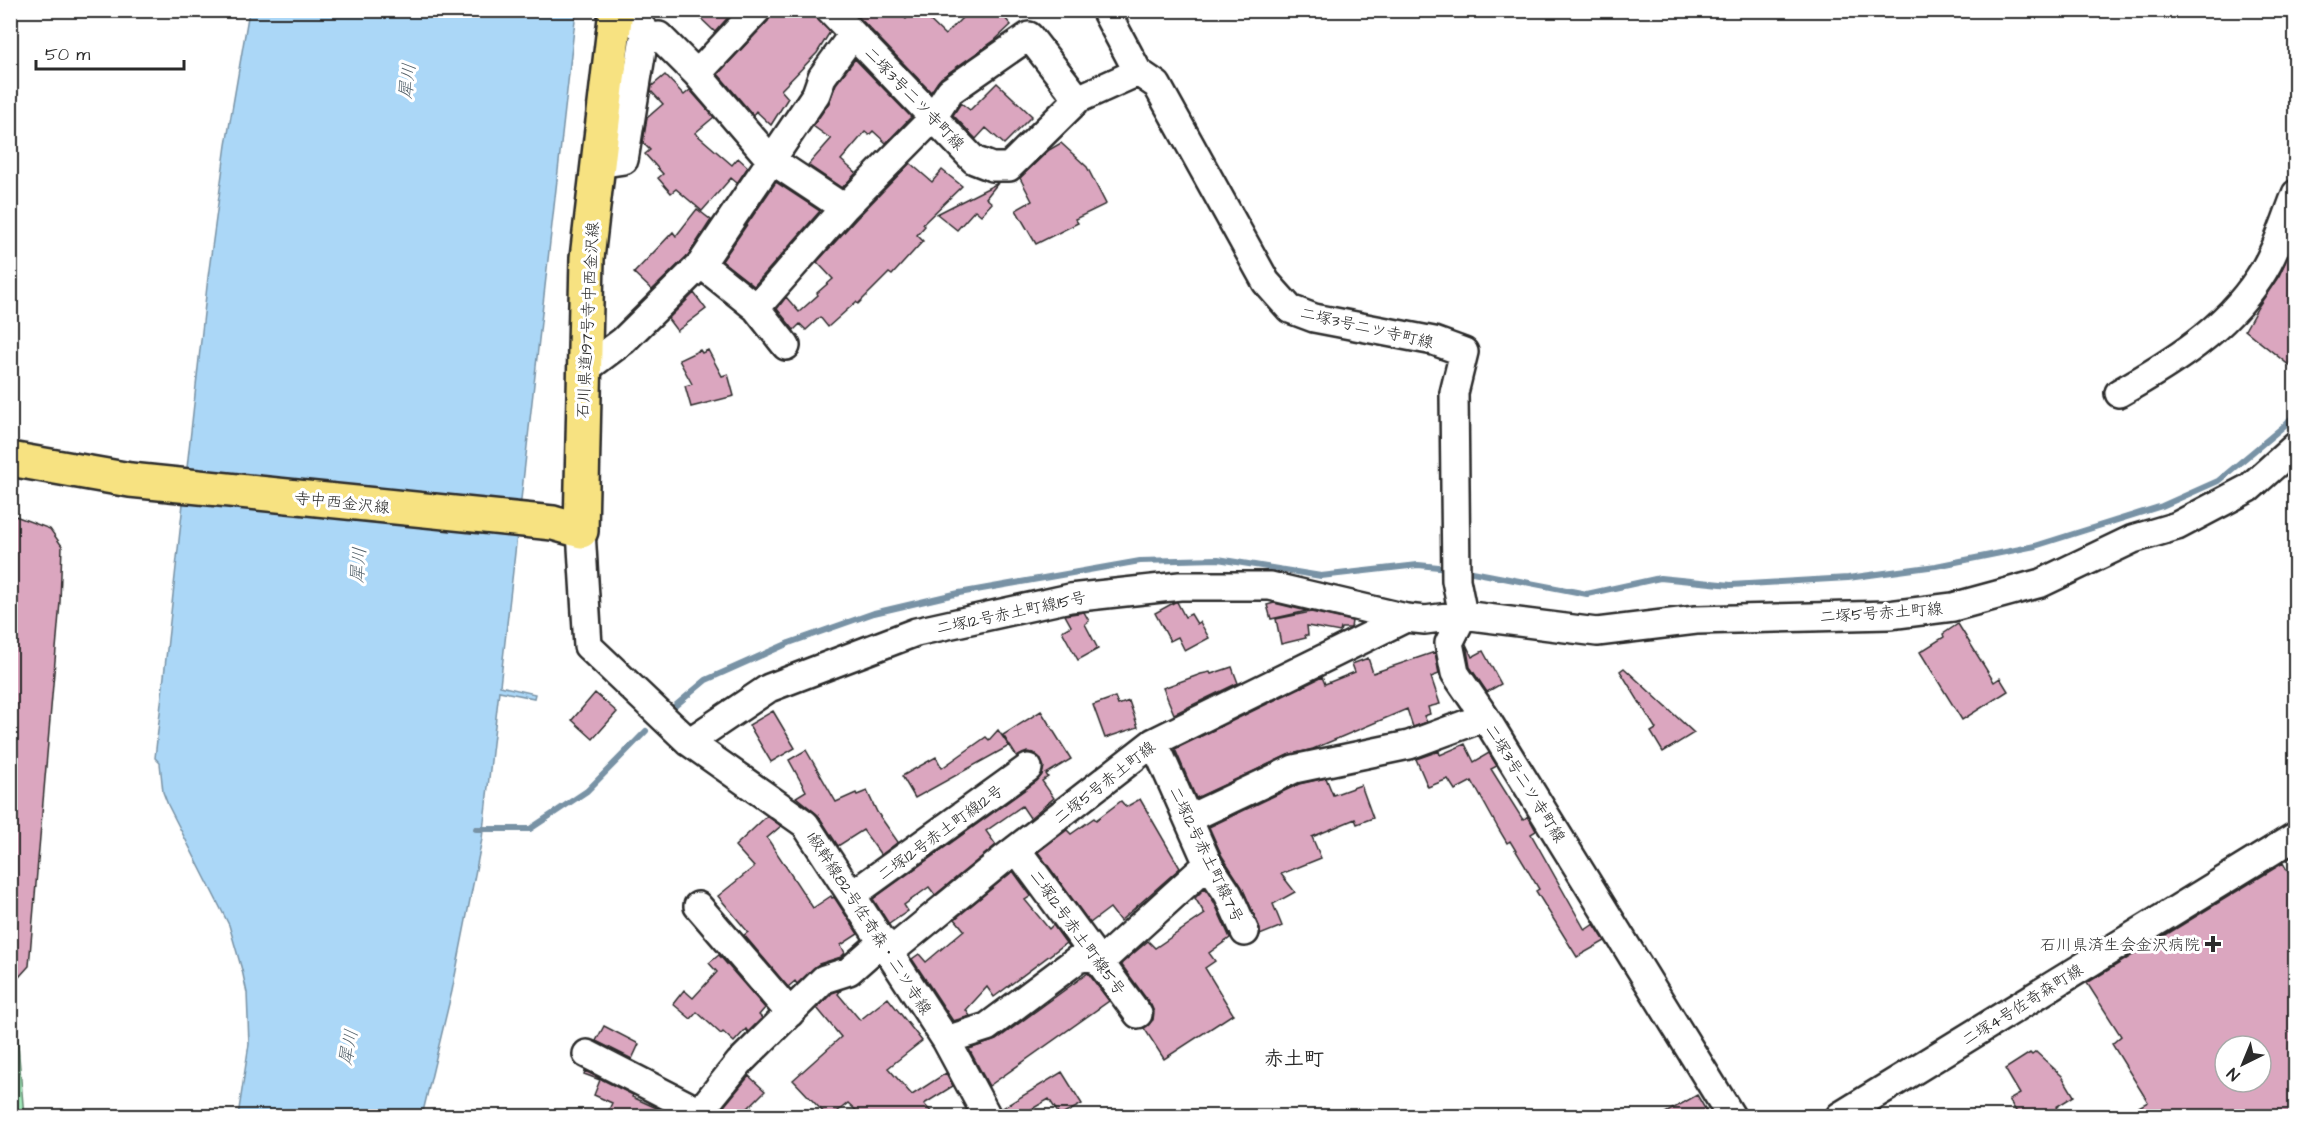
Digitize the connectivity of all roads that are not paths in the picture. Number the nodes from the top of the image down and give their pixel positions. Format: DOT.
graph roads {
  1 [pos="616,10"];
  2 [pos="622,10"];
  3 [pos="757,10"];
  4 [pos="830,10"];
  5 [pos="1105,10"];
  6 [pos="853,34"];
  7 [pos="659,36"];
  8 [pos="1138,72"];
  9 [pos="697,74"];
  10 [pos="1078,99"];
  11 [pos="932,119"];
  12 [pos="770,159"];
  13 [pos="598,164"];
  14 [pos="2295,194"];
  15 [pos="844,207"];
  16 [pos="701,264"];
  17 [pos="756,308"];
  18 [pos="786,346"];
  19 [pos="583,371"];
  20 [pos="2120,393"];
  21 [pos="2295,446"];
  22 [pos="10,459"];
  23 [pos="567,527"];
  24 [pos="1463,615"];
  25 [pos="1406,618"];
  26 [pos="1485,717"];
  27 [pos="689,742"];
  28 [pos="1154,742"];
  29 [pos="1028,768"];
  30 [pos="1188,819"];
  31 [pos="2295,836"];
  32 [pos="1017,850"];
  33 [pos="1208,864"];
  34 [pos="852,896"];
  35 [pos="698,906"];
  36 [pos="1245,932"];
  37 [pos="887,947"];
  38 [pos="1094,955"];
  39 [pos="790,1013"];
  40 [pos="1138,1014"];
  41 [pos="946,1040"];
  42 [pos="587,1054"];
  43 [pos="707,1112"];
  44 [pos="987,1116"];
  45 [pos="1731,1116"];
  46 [pos="1840,1116"];
  1 -- 13 [label="main road, 石川県道197号寺中西金沢線"];
  2 -- 13 [label="street"];
  3 -- 9 [label="street"];
  4 -- 6 [label="street, 二塚3号二ツ寺町線"];
  5 -- 8 [label="street"];
  6 -- 11 [label="street, 二塚3号二ツ寺町線"];
  6 -- 12 [label="street"];
  7 -- 9 [label="street"];
  8 -- 10 [label="street, 二塚3号二ツ寺町線"];
  8 -- 24 [label="street, 二塚3号二ツ寺町線"];
  9 -- 12 [label="street"];
  10 -- 11 [label="street, 二塚3号二ツ寺町線"];
  10 -- 11 [label="street"];
  11 -- 15 [label="street"];
  12 -- 15 [label="street"];
  12 -- 16 [label="street"];
  13 -- 19 [label="main road, 石川県道197号寺中西金沢線"];
  14 -- 20 [label="street"];
  15 -- 17 [label="street"];
  16 -- 17 [label="street"];
  16 -- 19 [label="street"];
  17 -- 18 [label="street"];
  19 -- 23 [label="main road, 石川県道197号寺中西金沢線"];
  21 -- 24 [label="street, 二塚5号赤土町線"];
  22 -- 23 [label="main road, 寺中西金沢線"];
  23 -- 27 [label="street, 1級幹線82号佐奇森・二ツ寺線"];
  24 -- 25 [label="street, 二塚12号赤土町線15号"];
  24 -- 26 [label="street, 二塚3号二ツ寺町線"];
  25 -- 27 [label="street, 二塚12号赤土町線15号"];
  25 -- 28 [label="street, 二塚5号赤土町線"];
  26 -- 30 [label="street"];
  26 -- 45 [label="street, 二塚3号二ツ寺町線"];
  27 -- 34 [label="street, 1級幹線82号佐奇森・二ツ寺線"];
  28 -- 30 [label="street, 二塚12号赤土町線7号"];
  28 -- 32 [label="street, 二塚5号赤土町線"];
  29 -- 34 [label="street, 二塚12号赤土町線12号"];
  30 -- 33 [label="street, 二塚12号赤土町線7号"];
  31 -- 46 [label="street, 二塚4号佐奇森町線"];
  32 -- 37 [label="street, 二塚5号赤土町線"];
  32 -- 38 [label="street, 二塚12号赤土町線5号"];
  33 -- 36 [label="street, 二塚12号赤土町線7号"];
  33 -- 38 [label="street"];
  34 -- 37 [label="street, 1級幹線82号佐奇森・二ツ寺線"];
  35 -- 39 [label="street"];
  37 -- 39 [label="street, 二塚5号赤土町線"];
  37 -- 41 [label="street, 1級幹線82号佐奇森・二ツ寺線"];
  38 -- 40 [label="street, 二塚12号赤土町線5号"];
  38 -- 41 [label="street"];
  39 -- 43 [label="street, 二塚5号赤土町線"];
  41 -- 44 [label="street, 1級幹線82号佐奇森・二ツ寺線"];
  42 -- 43 [label="street"];
}
